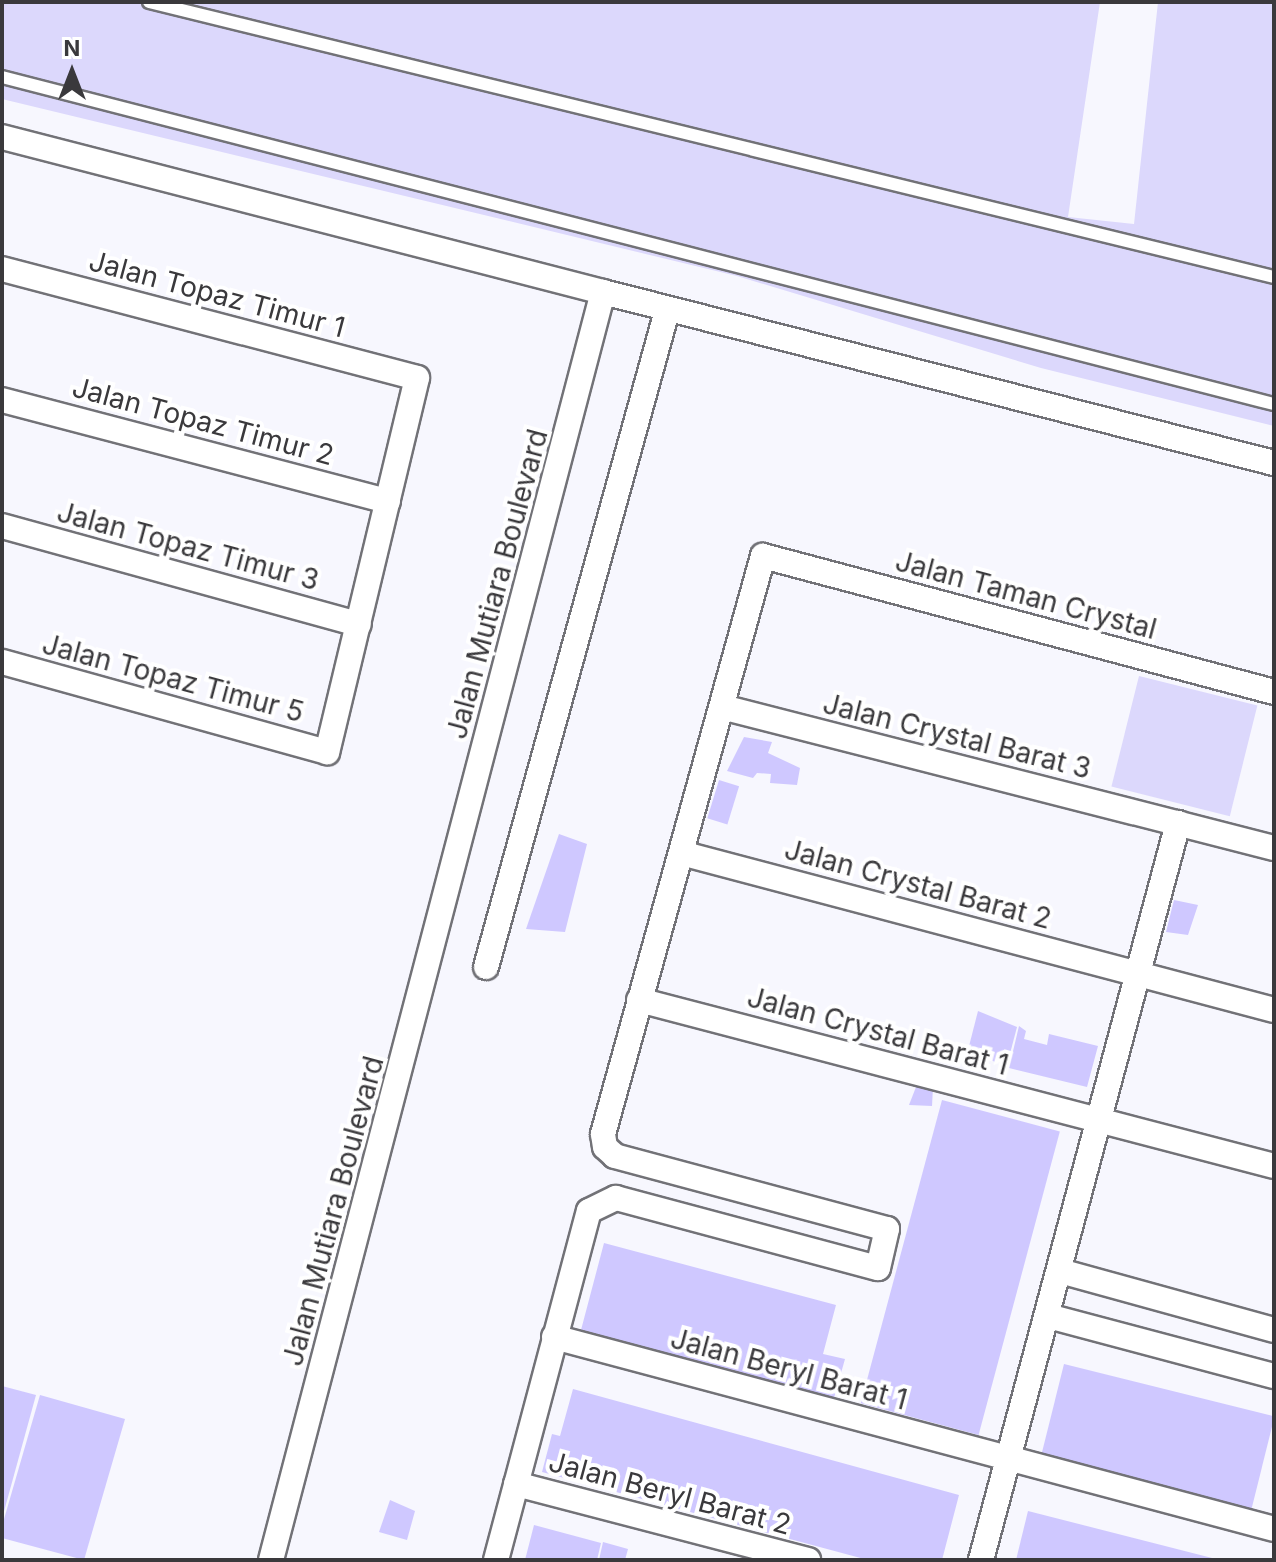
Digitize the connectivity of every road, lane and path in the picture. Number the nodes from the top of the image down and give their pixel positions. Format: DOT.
graph roads {
  1 [pos="149,2"];
  2 [pos="2,77"];
  3 [pos="2,137"];
  4 [pos="2,269"];
  5 [pos="1274,277"];
  6 [pos="603,292"];
  7 [pos="667,311"];
  8 [pos="2,400"];
  9 [pos="1274,404"];
  10 [pos="1274,463"];
  11 [pos="388,501"];
  12 [pos="2,526"];
  13 [pos="359,624"];
  14 [pos="2,662"];
  15 [pos="1274,692"];
  16 [pos="722,707"];
  17 [pos="1178,823"];
  18 [pos="1274,848"];
  19 [pos="681,853"];
  20 [pos="486,967"];
  21 [pos="1139,974"];
  22 [pos="639,1000"];
  23 [pos="1274,1010"];
  24 [pos="1101,1121"];
  25 [pos="1274,1166"];
  26 [pos="1060,1271"];
  27 [pos="1048,1316"];
  28 [pos="1274,1330"];
  29 [pos="554,1337"];
  30 [pos="1274,1376"];
  31 [pos="1009,1460"];
  32 [pos="516,1484"];
  33 [pos="1274,1529"];
  34 [pos="271,1560"];
  35 [pos="496,1560"];
  36 [pos="808,1560"];
  37 [pos="981,1560"];
  1 -- 5 [label="lane"];
  2 -- 9 [label="lane"];
  3 -- 6 [label="street"];
  4 -- 11 [label="street, Jalan Topaz Timur 1"];
  6 -- 7 [label="street"];
  6 -- 34 [label="street, Jalan Mutiara Boulevard"];
  7 -- 10 [label="street"];
  7 -- 20 [label="street"];
  8 -- 11 [label="street, Jalan Topaz Timur 2"];
  11 -- 13 [label="street"];
  12 -- 13 [label="street, Jalan Topaz Timur 3"];
  13 -- 14 [label="street, Jalan Topaz Timur 5"];
  15 -- 16 [label="street, Jalan Taman Crystal"];
  16 -- 17 [label="street, Jalan Crystal Barat 3"];
  16 -- 19 [label="street"];
  17 -- 18 [label="street, Jalan Crystal Barat 3"];
  17 -- 21 [label="street"];
  19 -- 21 [label="street, Jalan Crystal Barat 2"];
  19 -- 22 [label="street"];
  21 -- 23 [label="street, Jalan Crystal Barat 2"];
  21 -- 24 [label="street"];
  22 -- 24 [label="street, Jalan Crystal Barat 1"];
  22 -- 29 [label="street"];
  24 -- 25 [label="street, Jalan Crystal Barat 1"];
  24 -- 26 [label="street"];
  26 -- 27 [label="street"];
  26 -- 28 [label="street"];
  27 -- 30 [label="street"];
  27 -- 31 [label="street"];
  29 -- 31 [label="street, Jalan Beryl Barat 1"];
  29 -- 32 [label="street"];
  31 -- 33 [label="street, Jalan Beryl Barat 1"];
  31 -- 37 [label="street"];
  32 -- 35 [label="street"];
  32 -- 36 [label="street, Jalan Beryl Barat 2"];
}
